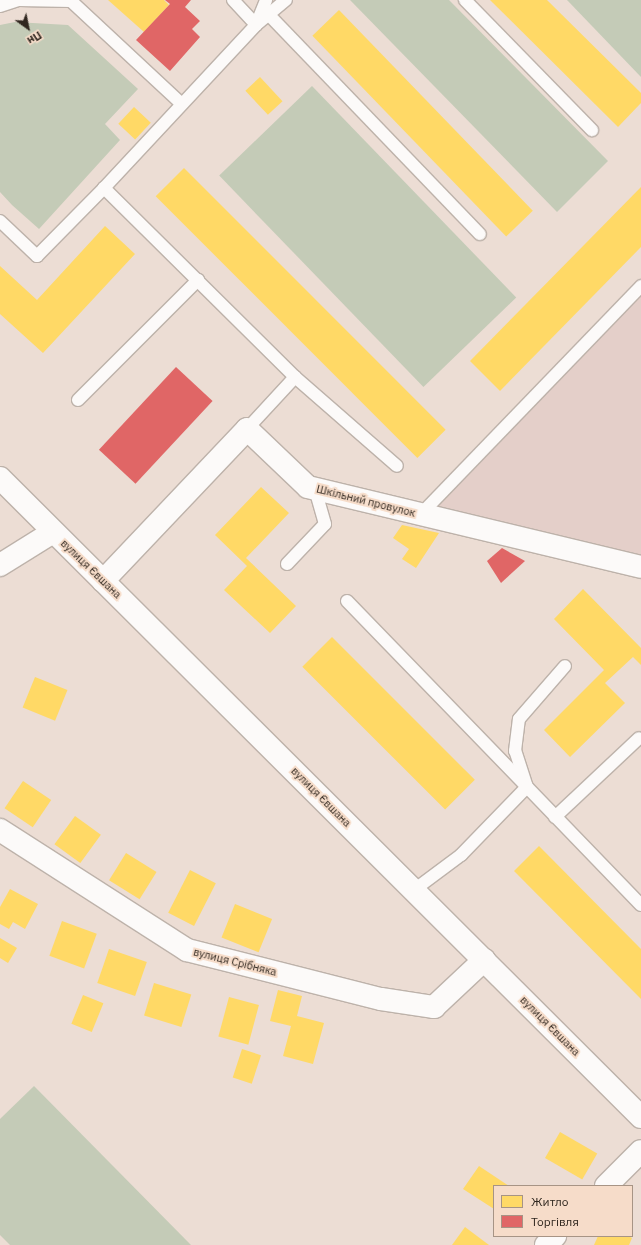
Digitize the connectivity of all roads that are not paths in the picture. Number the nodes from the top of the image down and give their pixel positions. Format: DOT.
graph roads {
  1 [pos="233,0"];
  2 [pos="266,0"];
  3 [pos="286,0"];
  4 [pos="464,0"];
  5 [pos="0,6"];
  6 [pos="269,14"];
  7 [pos="256,25"];
  8 [pos="182,104"];
  9 [pos="592,130"];
  10 [pos="104,188"];
  11 [pos="0,221"];
  12 [pos="480,234"];
  13 [pos="198,280"];
  14 [pos="641,286"];
  15 [pos="295,377"];
  16 [pos="78,400"];
  17 [pos="247,429"];
  18 [pos="397,466"];
  19 [pos="0,478"];
  20 [pos="315,489"];
  21 [pos="421,514"];
  22 [pos="53,532"];
  23 [pos="286,564"];
  24 [pos="0,565"];
  25 [pos="641,567"];
  26 [pos="102,581"];
  27 [pos="346,601"];
  28 [pos="565,666"];
  29 [pos="639,738"];
  30 [pos="527,787"];
  31 [pos="554,817"];
  32 [pos="0,830"];
  33 [pos="414,890"];
  34 [pos="641,905"];
  35 [pos="484,960"];
  36 [pos="641,1117"];
  37 [pos="641,1151"];
  38 [pos="607,1185"];
  39 [pos="554,1237"];
  40 [pos="546,1245"];
  1 -- 7 [label="lane"];
  2 -- 7 [label="lane"];
  3 -- 6 [label="lane"];
  4 -- 9 [label="lane"];
  5 -- 8 [label="lane"];
  6 -- 7 [label="lane"];
  6 -- 12 [label="lane"];
  7 -- 8 [label="lane"];
  8 -- 10 [label="lane"];
  10 -- 11 [label="lane"];
  10 -- 13 [label="lane"];
  13 -- 15 [label="lane"];
  13 -- 16 [label="lane"];
  14 -- 21 [label="lane"];
  15 -- 17 [label="lane"];
  15 -- 18 [label="lane"];
  17 -- 20 [label="street, Шкільний провулок"];
  17 -- 26 [label="street"];
  19 -- 22 [label="street, вулиця Євшана"];
  20 -- 21 [label="street, Шкільний провулок"];
  20 -- 23 [label="lane"];
  21 -- 25 [label="street, Шкільний провулок"];
  22 -- 24 [label="street"];
  22 -- 26 [label="street, вулиця Євшана"];
  26 -- 33 [label="street, вулиця Євшана"];
  27 -- 30 [label="lane"];
  28 -- 30 [label="lane"];
  29 -- 31 [label="lane"];
  30 -- 31 [label="lane"];
  30 -- 33 [label="lane"];
  31 -- 34 [label="lane"];
  32 -- 35 [label="street, вулиця Срібняка"];
  33 -- 35 [label="street, вулиця Євшана"];
  35 -- 36 [label="street, вулиця Євшана"];
  37 -- 38 [label="street"];
  39 -- 40 [label="street"];
}
